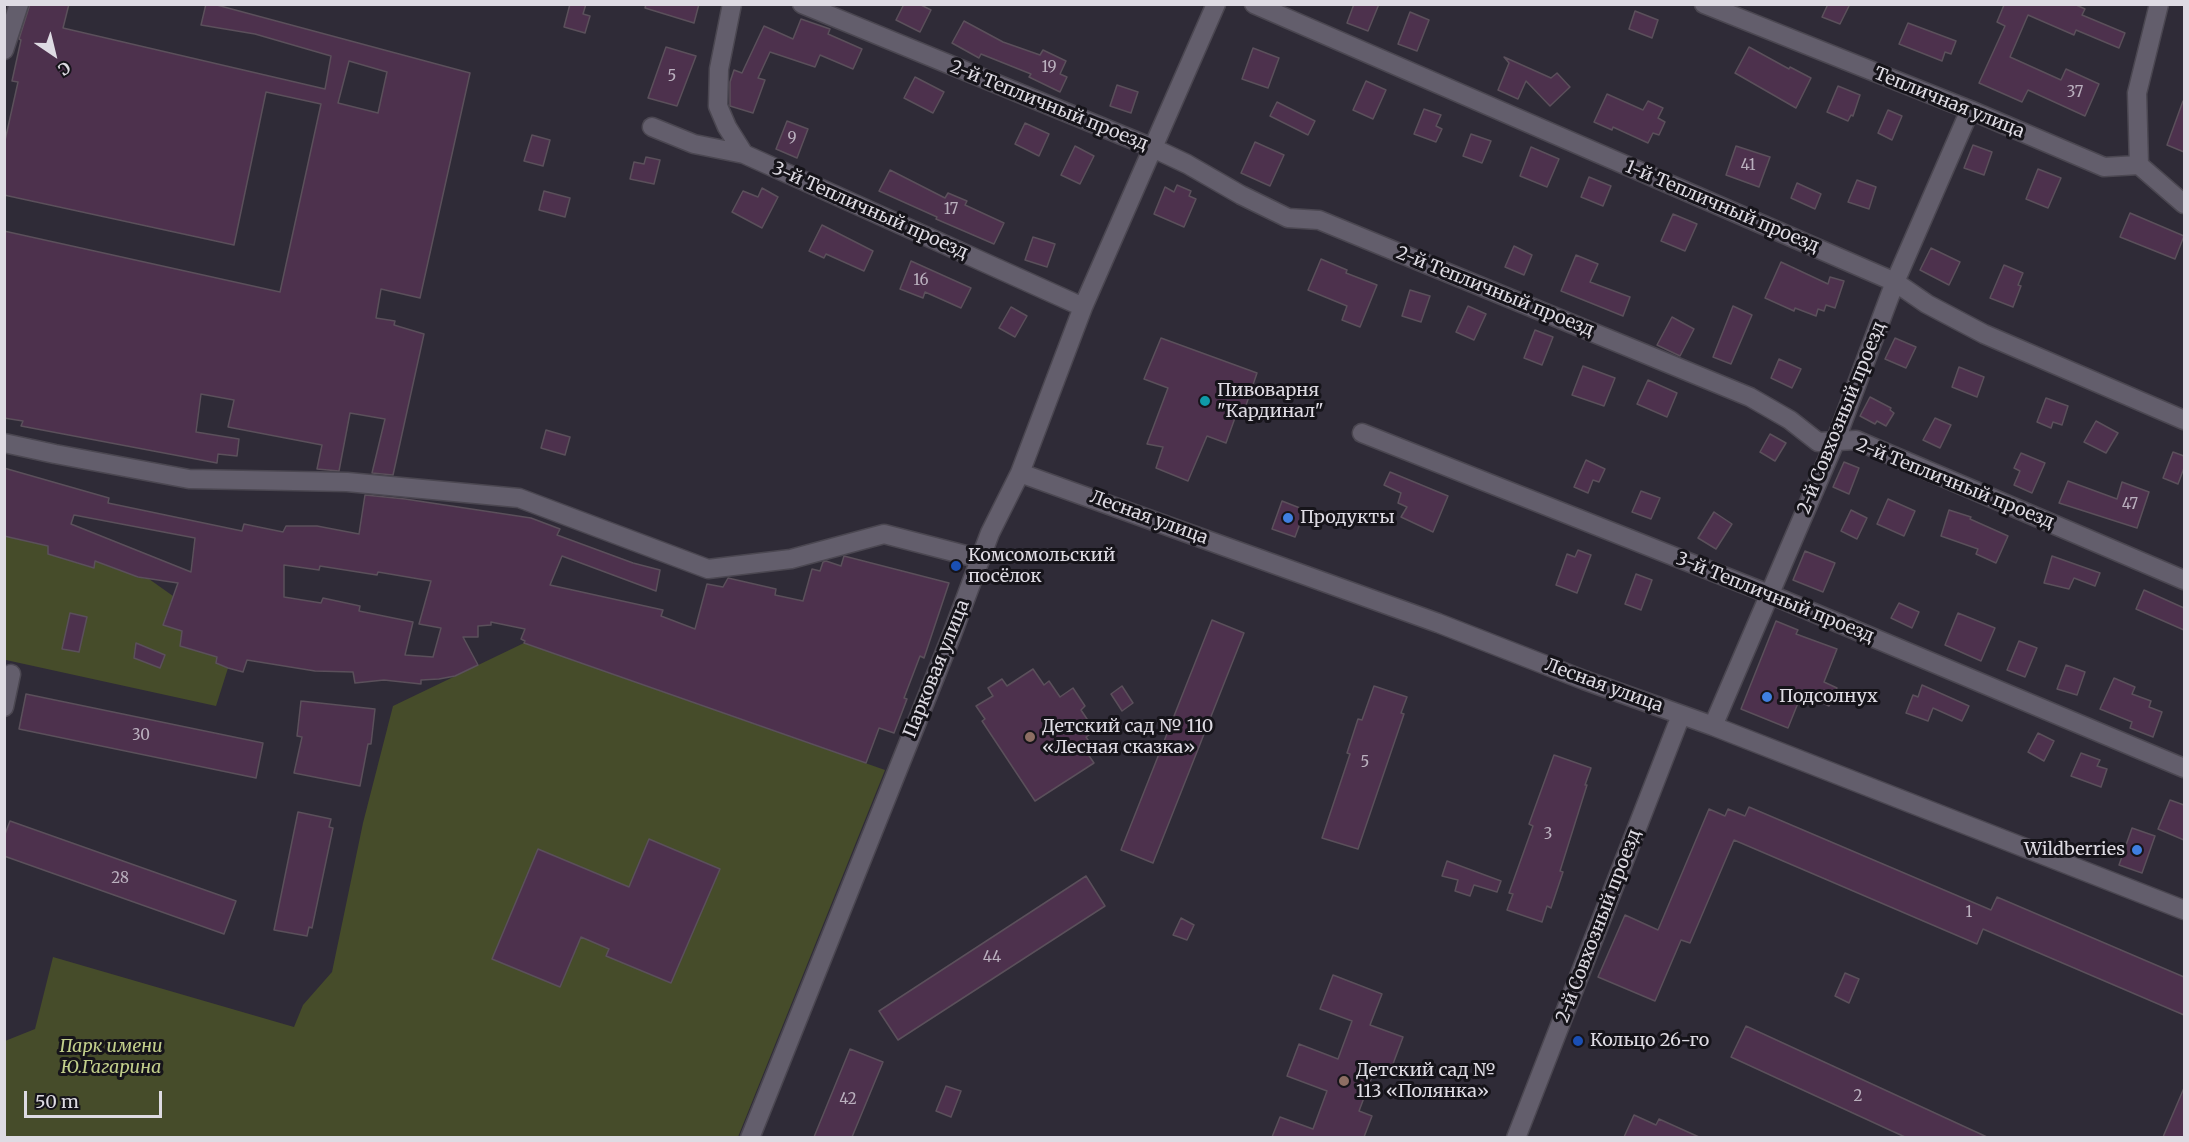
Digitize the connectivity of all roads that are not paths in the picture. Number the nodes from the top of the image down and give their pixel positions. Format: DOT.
graph roads {
  1 [pos="19,4"];
  2 [pos="732,4"];
  3 [pos="802,4"];
  4 [pos="1216,4"];
  5 [pos="1254,4"];
  6 [pos="1704,4"];
  7 [pos="2159,4"];
  8 [pos="4,50"];
  9 [pos="1970,110"];
  10 [pos="652,127"];
  11 [pos="1153,148"];
  12 [pos="744,154"];
  13 [pos="2139,165"];
  14 [pos="2184,204"];
  15 [pos="1895,282"];
  16 [pos="1083,307"];
  17 [pos="2184,420"];
  18 [pos="1362,433"];
  19 [pos="1835,442"];
  20 [pos="4,443"];
  21 [pos="1020,472"];
  22 [pos="981,559"];
  23 [pos="2184,580"];
  24 [pos="1769,594"];
  25 [pos="11,674"];
  26 [pos="4,707"];
  27 [pos="1681,715"];
  28 [pos="1713,726"];
  29 [pos="2184,768"];
  30 [pos="2184,910"];
  31 [pos="750,1137"];
  32 [pos="1516,1137"];
  1 -- 8 [label="street"];
  2 -- 12 [label="street"];
  3 -- 11 [label="street, 2-й Тепличный проезд"];
  4 -- 11 [label="street, Парковая улица"];
  5 -- 15 [label="street, 1-й Тепличный проезд"];
  6 -- 9 [label="street, Тепличная улица"];
  7 -- 13 [label="street"];
  9 -- 13 [label="street, Тепличная улица"];
  9 -- 15 [label="street, 2-й Совхозный проезд"];
  10 -- 12 [label="street, 3-й Тепличный проезд"];
  11 -- 16 [label="street, Парковая улица"];
  11 -- 19 [label="street, 2-й Тепличный проезд"];
  12 -- 16 [label="street, 3-й Тепличный проезд"];
  13 -- 14 [label="street"];
  15 -- 17 [label="street, 1-й Тепличный проезд"];
  15 -- 19 [label="street, 2-й Совхозный проезд"];
  16 -- 21 [label="street, Парковая улица"];
  18 -- 24 [label="street, 3-й Тепличный проезд"];
  19 -- 23 [label="street, 2-й Тепличный проезд"];
  19 -- 24 [label="street, 2-й Совхозный проезд"];
  20 -- 22 [label="street"];
  21 -- 22 [label="street, Парковая улица"];
  21 -- 27 [label="street, Лесная улица"];
  22 -- 31 [label="street, Парковая улица"];
  24 -- 28 [label="street, 2-й Совхозный проезд"];
  24 -- 29 [label="street, 3-й Тепличный проезд"];
  25 -- 26 [label="street"];
  27 -- 28 [label="street, Лесная улица"];
  27 -- 32 [label="street, 2-й Совхозный проезд"];
  28 -- 30 [label="street, Лесная улица"];
}
